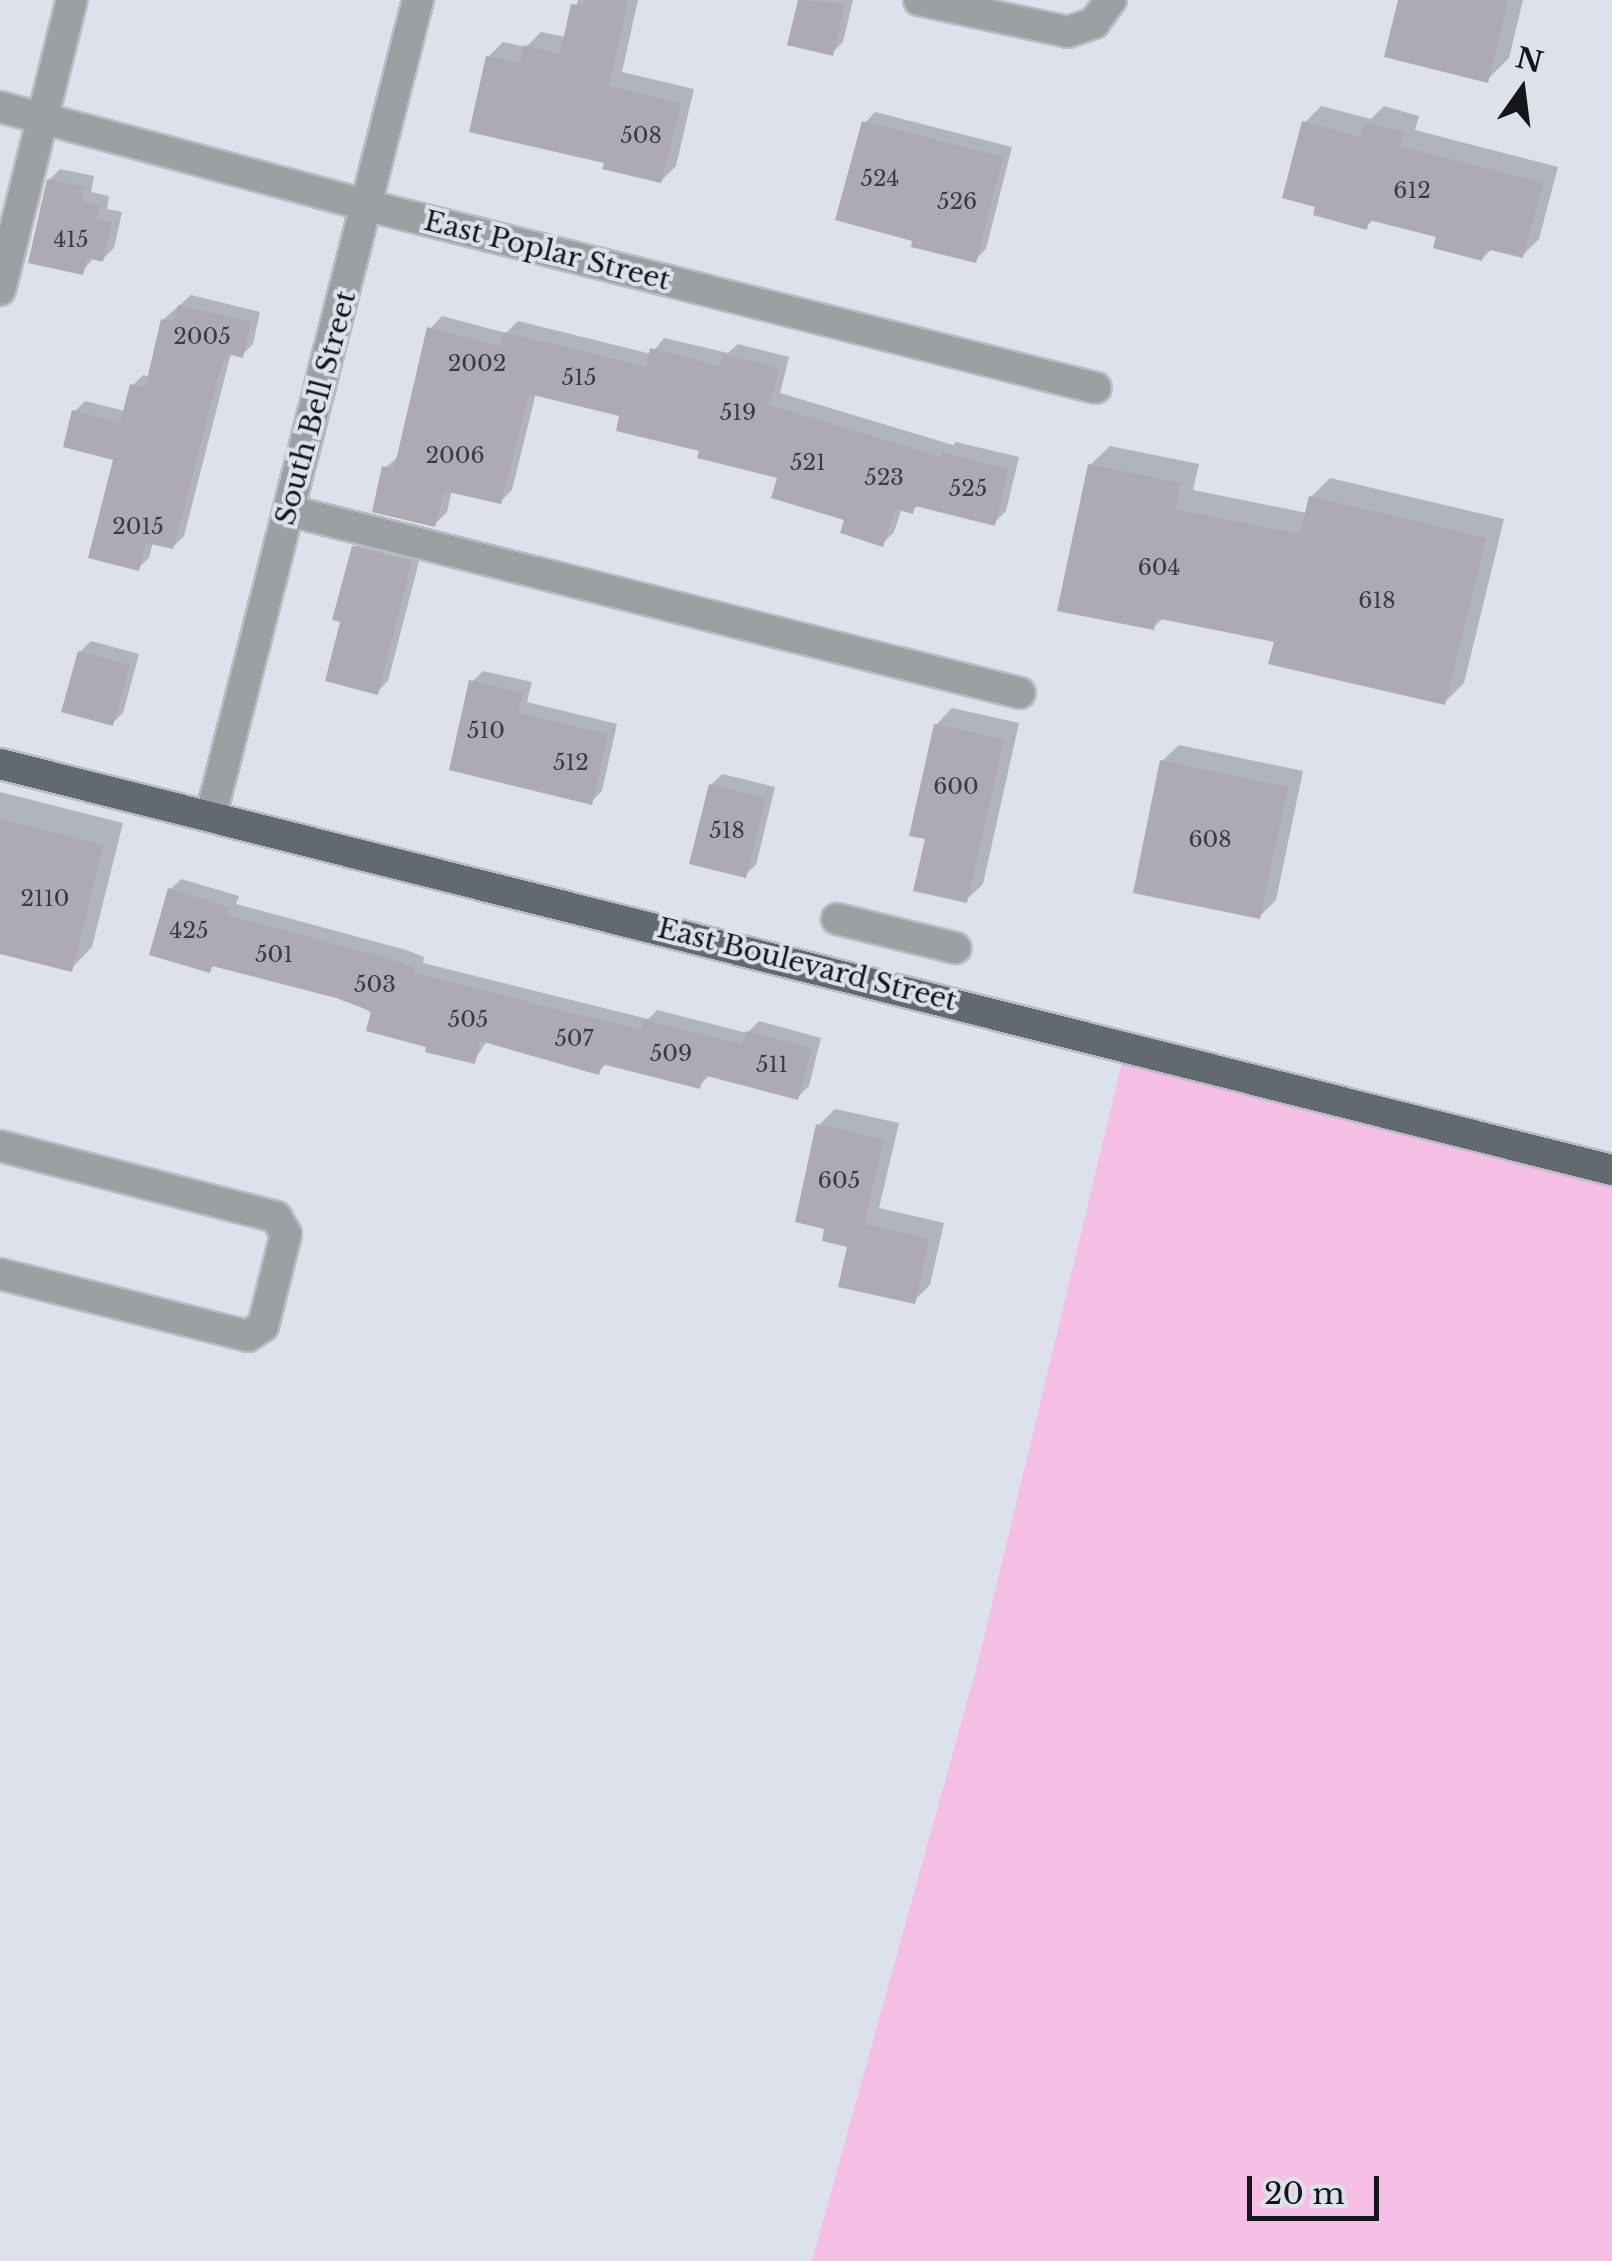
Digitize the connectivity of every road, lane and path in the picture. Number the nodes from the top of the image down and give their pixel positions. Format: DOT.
graph roads {
  1 [pos="72,0"];
  2 [pos="418,0"];
  3 [pos="919,0"];
  4 [pos="1111,0"];
  5 [pos="0,107"];
  6 [pos="42,118"];
  7 [pos="368,206"];
  8 [pos="0,290"];
  9 [pos="1096,388"];
  10 [pos="290,511"];
  11 [pos="1020,693"];
  12 [pos="0,764"];
  13 [pos="212,815"];
  14 [pos="837,919"];
  15 [pos="955,948"];
  16 [pos="0,1146"];
  17 [pos="1612,1170"];
  18 [pos="0,1274"];
  1 -- 6 [label="street"];
  2 -- 7 [label="street, South Bell Street"];
  3 -- 4 [label="street"];
  5 -- 6 [label="street, East Poplar Street"];
  6 -- 7 [label="street, East Poplar Street"];
  6 -- 8 [label="street"];
  7 -- 9 [label="street, East Poplar Street"];
  7 -- 10 [label="street, South Bell Street"];
  10 -- 11 [label="street"];
  10 -- 13 [label="street, South Bell Street"];
  12 -- 13 [label="main road, East Boulevard Street"];
  13 -- 17 [label="main road, East Boulevard Street"];
  14 -- 15 [label="street"];
  16 -- 18 [label="street"];
}
